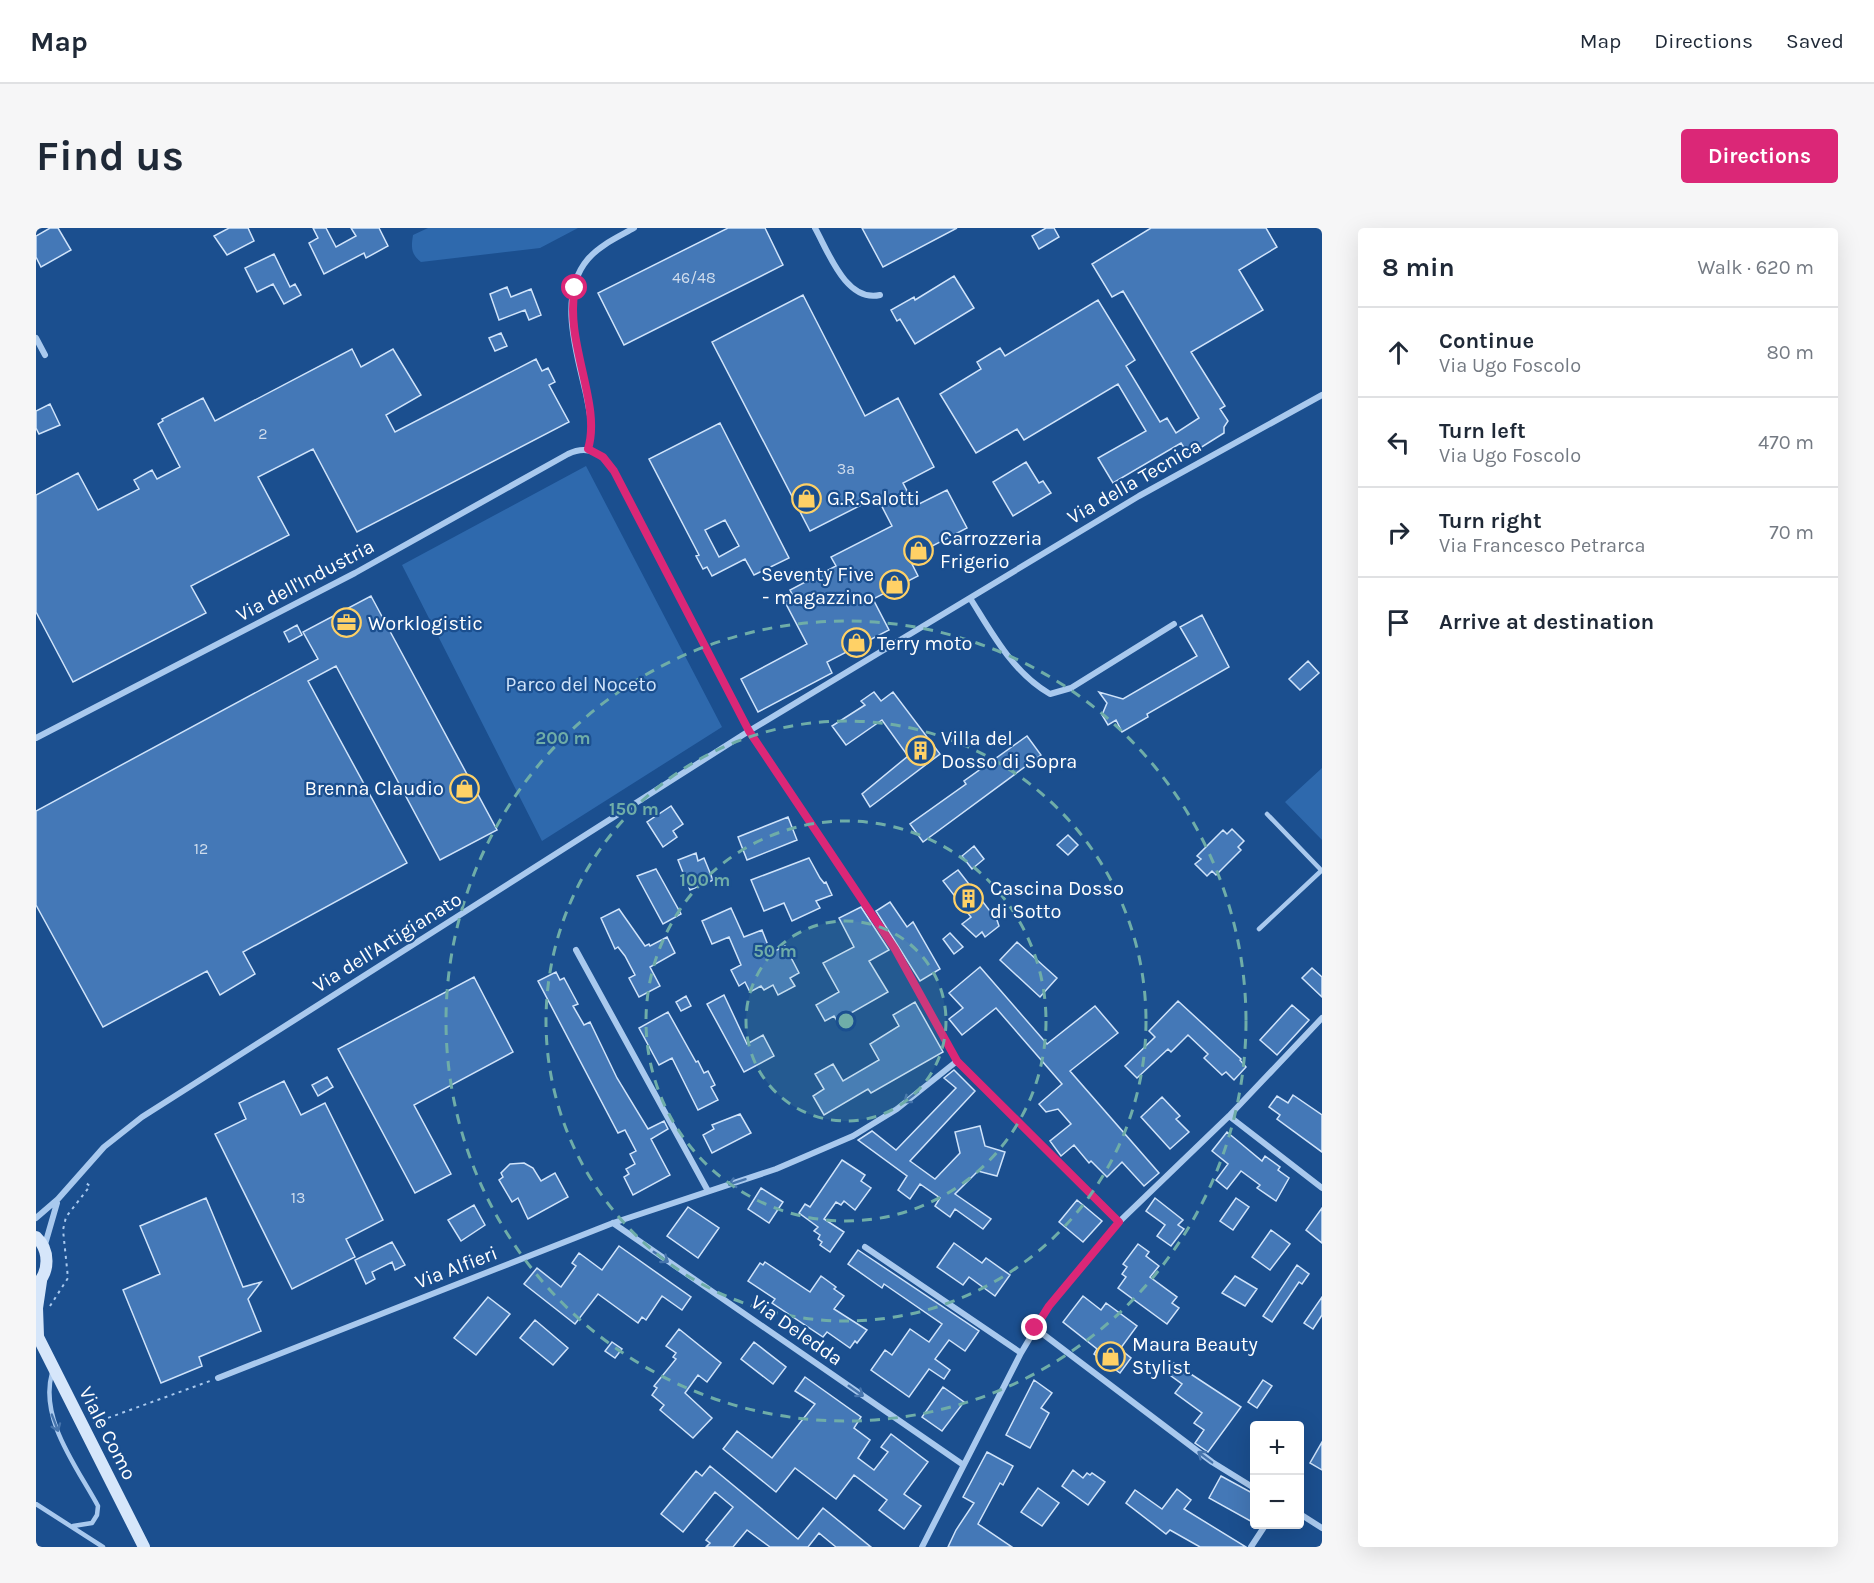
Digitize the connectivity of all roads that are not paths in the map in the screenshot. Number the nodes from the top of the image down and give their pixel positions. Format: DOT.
graph roads {
  1 [pos="634,228"];
  2 [pos="815,228"];
  3 [pos="880,296"];
  4 [pos="36,338"];
  5 [pos="45,355"];
  6 [pos="1322,394"];
  7 [pos="588,449"];
  8 [pos="970,598"];
  9 [pos="1174,624"];
  10 [pos="749,731"];
  11 [pos="36,738"];
  12 [pos="1267,814"];
  13 [pos="1322,871"];
  14 [pos="1259,929"];
  15 [pos="576,950"];
  16 [pos="1322,1018"];
  17 [pos="957,1061"];
  18 [pos="1229,1116"];
  19 [pos="1322,1188"];
  20 [pos="708,1191"];
  21 [pos="58,1199"];
  22 [pos="36,1218"];
  23 [pos="1119,1222"];
  24 [pos="613,1223"];
  25 [pos="36,1237"];
  26 [pos="866,1247"];
  27 [pos="44,1248"];
  28 [pos="38,1283"];
  29 [pos="1035,1328"];
  30 [pos="37,1334"];
  31 [pos="1021,1353"];
  32 [pos="54,1367"];
  33 [pos="218,1378"];
  34 [pos="962,1464"];
  35 [pos="1250,1486"];
  36 [pos="36,1504"];
  37 [pos="1304,1516"];
  38 [pos="1321,1525"];
  39 [pos="73,1526"];
  40 [pos="1263,1529"];
  41 [pos="103,1547"];
  42 [pos="144,1547"];
  43 [pos="922,1547"];
  44 [pos="1251,1547"];
  1 -- 7 [label="street"];
  2 -- 3 [label="street"];
  4 -- 5 [label="street"];
  6 -- 8 [label="street, Via della Tecnica"];
  7 -- 10 [label="street"];
  7 -- 11 [label="street, Via dell'Industria"];
  8 -- 9 [label="street"];
  8 -- 10 [label="street, Via della Tecnica"];
  10 -- 17 [label="street"];
  10 -- 21 [label="street, Via dell'Artigianato"];
  12 -- 13 [label="lane"];
  13 -- 14 [label="lane"];
  15 -- 20 [label="street"];
  16 -- 18 [label="street"];
  17 -- 20 [label="street, Via Alfieri, one-way"];
  17 -- 23 [label="street"];
  18 -- 19 [label="street"];
  18 -- 23 [label="street"];
  20 -- 24 [label="street, Via Alfieri"];
  21 -- 22 [label="street, Via dell'Artigianato"];
  21 -- 27 [label="street, Via dell'Artigianato"];
  23 -- 29 [label="street"];
  24 -- 33 [label="street, Via Alfieri"];
  24 -- 34 [label="street, Via Deledda, one-way"];
  25 -- 27 [label="main road"];
  26 -- 31 [label="street"];
  27 -- 28 [label="main road"];
  28 -- 30 [label="main road"];
  29 -- 31 [label="street"];
  35 -- 29 [label="street, one-way"];
  30 -- 32 [label="main road, Viale Como"];
  31 -- 34 [label="street"];
  32 -- 39 [label="lane, one-way"];
  32 -- 42 [label="main road, Viale Como"];
  34 -- 43 [label="street"];
  36 -- 39 [label="lane"];
  37 -- 38 [label="street"];
  39 -- 41 [label="lane"];
  40 -- 44 [label="street"];
}
